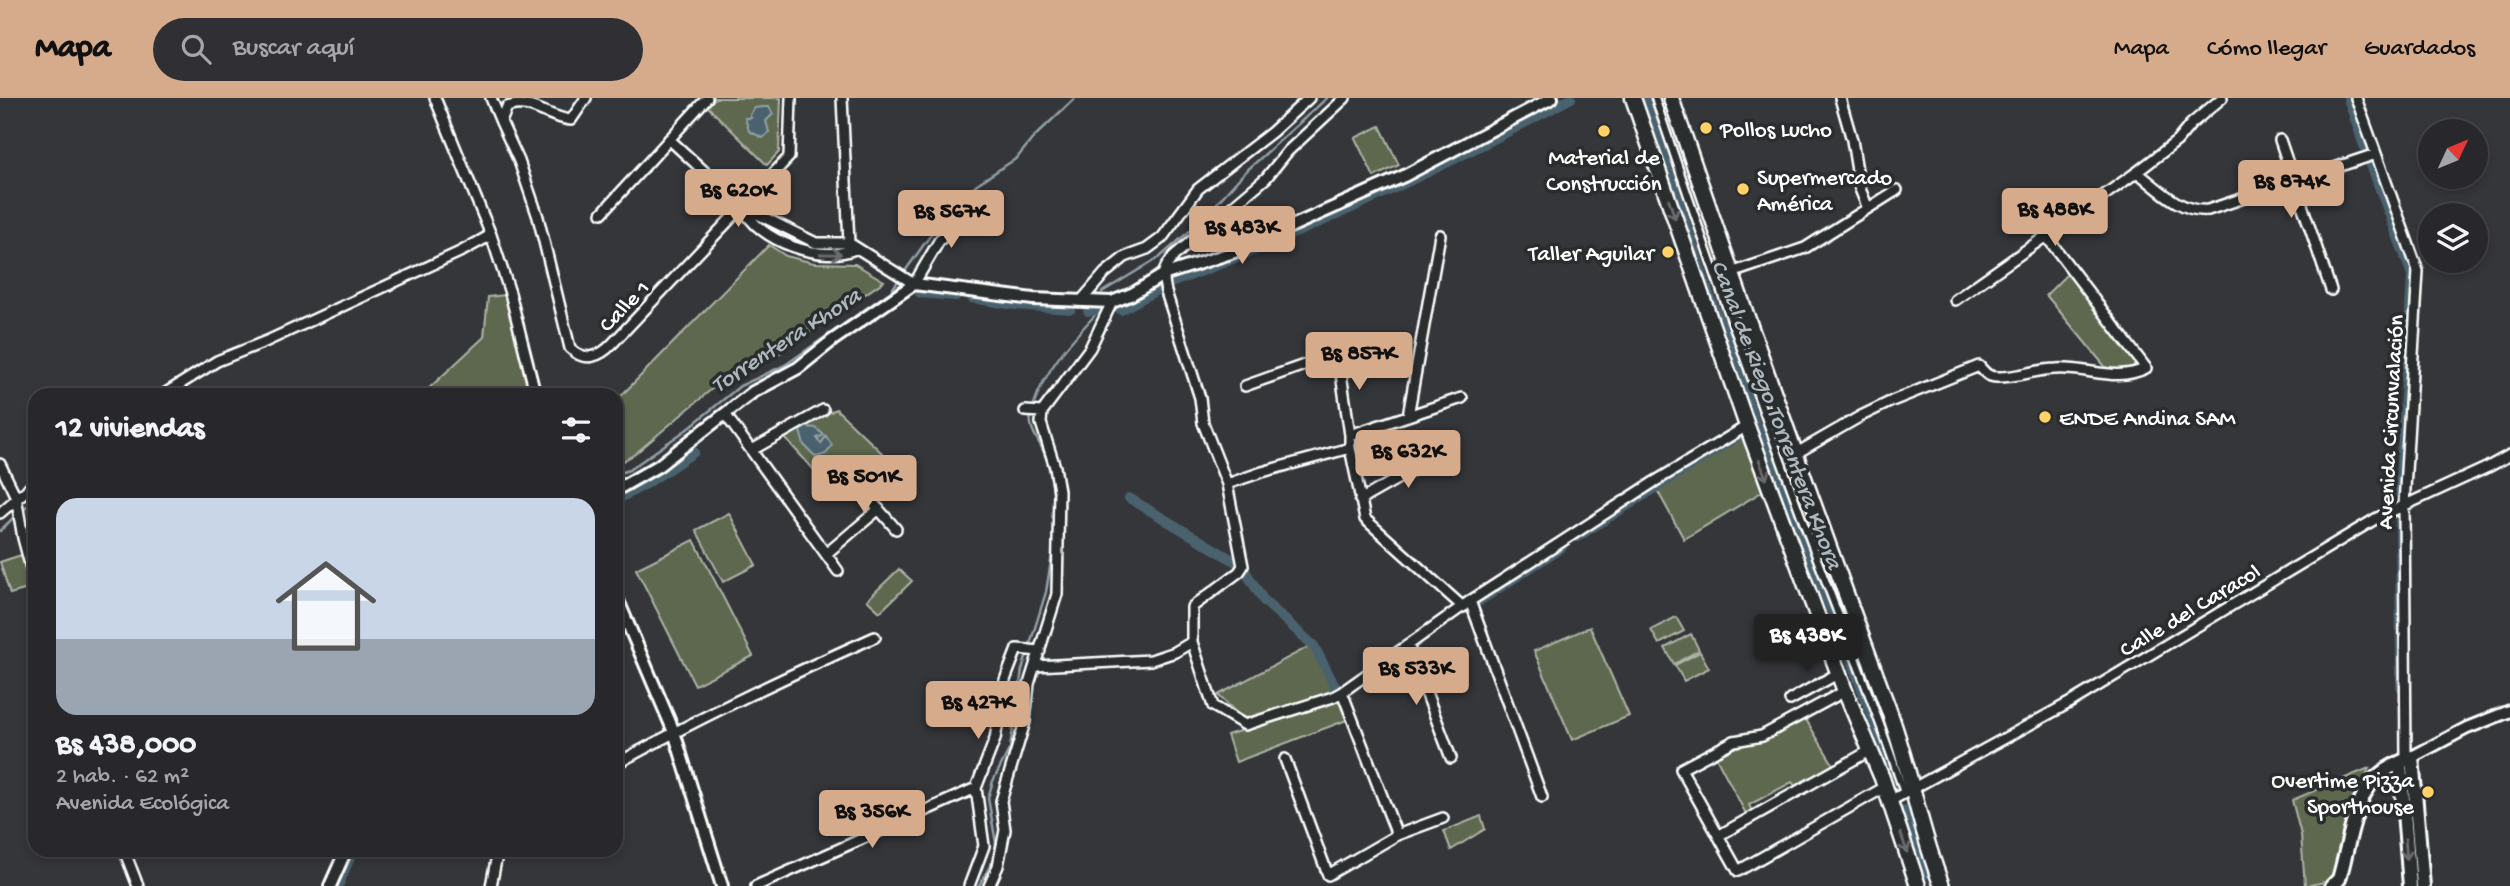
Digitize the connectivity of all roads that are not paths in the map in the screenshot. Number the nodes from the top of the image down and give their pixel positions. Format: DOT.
graph roads {
  1 [pos="435,98"];
  2 [pos="491,98"];
  3 [pos="586,98"];
  4 [pos="707,98"];
  5 [pos="791,98"];
  6 [pos="842,98"];
  7 [pos="1309,98"];
  8 [pos="1345,98"];
  9 [pos="1633,98"];
  10 [pos="1655,98"];
  11 [pos="1671,98"];
  12 [pos="1840,98"];
  13 [pos="2222,98"];
  14 [pos="2356,98"];
  15 [pos="529,100"];
  16 [pos="1545,100"];
  17 [pos="501,122"];
  18 [pos="669,139"];
  19 [pos="2280,140"];
  20 [pos="2376,154"];
  21 [pos="2137,172"];
  22 [pos="2294,180"];
  23 [pos="1896,190"];
  24 [pos="972,204"];
  25 [pos="1867,206"];
  26 [pos="743,207"];
  27 [pos="602,213"];
  28 [pos="776,225"];
  29 [pos="491,234"];
  30 [pos="771,235"];
  31 [pos="1440,235"];
  32 [pos="2046,236"];
  33 [pos="853,246"];
  34 [pos="1731,273"];
  35 [pos="1163,275"];
  36 [pos="912,283"];
  37 [pos="2331,290"];
  38 [pos="1955,300"];
  39 [pos="1083,301"];
  40 [pos="1107,302"];
  41 [pos="1245,386"];
  42 [pos="174,388"];
  43 [pos="534,388"];
  44 [pos="1462,398"];
  45 [pos="822,410"];
  46 [pos="725,414"];
  47 [pos="1408,416"];
  48 [pos="1747,426"];
  49 [pos="1350,435"];
  50 [pos="1350,448"];
  51 [pos="752,450"];
  52 [pos="1441,454"];
  53 [pos="1795,454"];
  54 [pos="2510,455"];
  55 [pos="0,464"];
  56 [pos="855,481"];
  57 [pos="1227,484"];
  58 [pos="623,486"];
  59 [pos="28,491"];
  60 [pos="1360,500"];
  61 [pos="17,502"];
  62 [pos="2404,505"];
  63 [pos="879,509"];
  64 [pos="0,513"];
  65 [pos="896,529"];
  66 [pos="826,554"];
  67 [pos="28,555"];
  68 [pos="838,571"];
  69 [pos="1466,604"];
  70 [pos="623,612"];
  71 [pos="875,637"];
  72 [pos="1192,642"];
  73 [pos="1408,645"];
  74 [pos="1040,651"];
  75 [pos="1036,666"];
  76 [pos="1839,673"];
  77 [pos="1845,691"];
  78 [pos="1342,692"];
  79 [pos="1790,700"];
  80 [pos="2510,711"];
  81 [pos="674,732"];
  82 [pos="1871,750"];
  83 [pos="1451,758"];
  84 [pos="1284,759"];
  85 [pos="623,760"];
  86 [pos="2406,760"];
  87 [pos="976,788"];
  88 [pos="1908,790"];
  89 [pos="1887,794"];
  90 [pos="1542,797"];
  91 [pos="1443,818"];
  92 [pos="1397,835"];
  93 [pos="1718,836"];
  94 [pos="127,857"];
  95 [pos="342,857"];
  96 [pos="497,857"];
  97 [pos="138,886"];
  98 [pos="330,886"];
  99 [pos="491,886"];
  100 [pos="722,886"];
  101 [pos="756,886"];
  102 [pos="969,886"];
  103 [pos="989,886"];
  104 [pos="1918,886"];
  105 [pos="1942,886"];
  106 [pos="2332,886"];
  107 [pos="2410,886"];
  108 [pos="2423,886"];
  1 -- 29 [label="street"];
  2 -- 17 [label="street, Calle 1"];
  3 -- 15 [label="street"];
  4 -- 18 [label="street"];
  5 -- 26 [label="street, Calle 1"];
  6 -- 33 [label="street"];
  7 -- 39 [label="street"];
  8 -- 35 [label="street"];
  9 -- 48 [label="main road, one-way"];
  10 -- 88 [label="street"];
  11 -- 34 [label="main road"];
  12 -- 25 [label="street"];
  13 -- 21 [label="street"];
  14 -- 20 [label="street, Avenida Circunvalación"];
  15 -- 17 [label="street"];
  16 -- 35 [label="street"];
  17 -- 26 [label="street, Calle 1"];
  18 -- 26 [label="street"];
  18 -- 27 [label="street"];
  19 -- 22 [label="street"];
  20 -- 22 [label="street"];
  20 -- 62 [label="street, Avenida Circunvalación"];
  21 -- 22 [label="street"];
  21 -- 32 [label="street"];
  22 -- 37 [label="street"];
  23 -- 25 [label="street"];
  24 -- 36 [label="street"];
  25 -- 34 [label="street"];
  26 -- 28 [label="street"];
  26 -- 30 [label="street"];
  28 -- 30 [label="street"];
  28 -- 33 [label="street"];
  29 -- 42 [label="street"];
  29 -- 43 [label="street"];
  30 -- 33 [label="street, one-way"];
  31 -- 47 [label="street"];
  32 -- 38 [label="street"];
  32 -- 53 [label="street"];
  33 -- 36 [label="street"];
  34 -- 53 [label="main road"];
  35 -- 40 [label="street"];
  35 -- 57 [label="street"];
  36 -- 39 [label="street"];
  36 -- 46 [label="street"];
  39 -- 40 [label="street"];
  40 -- 74 [label="street"];
  41 -- 49 [label="street"];
  44 -- 47 [label="street"];
  45 -- 51 [label="street"];
  46 -- 51 [label="street"];
  46 -- 58 [label="street"];
  47 -- 49 [label="street"];
  48 -- 69 [label="street"];
  48 -- 76 [label="main road, one-way"];
  49 -- 50 [label="street"];
  50 -- 57 [label="street"];
  50 -- 60 [label="street"];
  51 -- 66 [label="street"];
  52 -- 60 [label="street"];
  53 -- 88 [label="main road"];
  54 -- 62 [label="street, Calle del Caracol"];
  55 -- 61 [label="street"];
  56 -- 63 [label="street"];
  57 -- 72 [label="street"];
  59 -- 61 [label="street"];
  60 -- 69 [label="street"];
  61 -- 64 [label="street"];
  61 -- 67 [label="street"];
  62 -- 86 [label="street, Avenida Circunvalación"];
  62 -- 88 [label="street, Calle del Caracol"];
  63 -- 65 [label="street"];
  63 -- 66 [label="street"];
  66 -- 68 [label="street"];
  69 -- 73 [label="street"];
  69 -- 90 [label="street"];
  70 -- 81 [label="street"];
  71 -- 81 [label="street"];
  72 -- 75 [label="street"];
  72 -- 78 [label="street"];
  73 -- 78 [label="street"];
  73 -- 83 [label="street"];
  74 -- 75 [label="street"];
  74 -- 87 [label="street"];
  75 -- 103 [label="street"];
  76 -- 77 [label="main road"];
  76 -- 79 [label="street"];
  77 -- 82 [label="main road"];
  77 -- 93 [label="street"];
  78 -- 92 [label="street"];
  80 -- 86 [label="street"];
  81 -- 85 [label="street"];
  81 -- 100 [label="street"];
  82 -- 89 [label="main road"];
  82 -- 93 [label="street"];
  84 -- 92 [label="street"];
  86 -- 106 [label="main road"];
  86 -- 107 [label="main road, Avenida Circunvalación, one-way"];
  86 -- 108 [label="main road, Avenida Circunvalación"];
  87 -- 101 [label="street"];
  87 -- 102 [label="street"];
  88 -- 89 [label="street, Calle del Caracol"];
  88 -- 105 [label="main road"];
  89 -- 93 [label="street, Calle del Caracol"];
  89 -- 104 [label="main road, one-way"];
  91 -- 92 [label="street"];
  94 -- 97 [label="street"];
  95 -- 98 [label="street"];
  96 -- 99 [label="street"];
}
